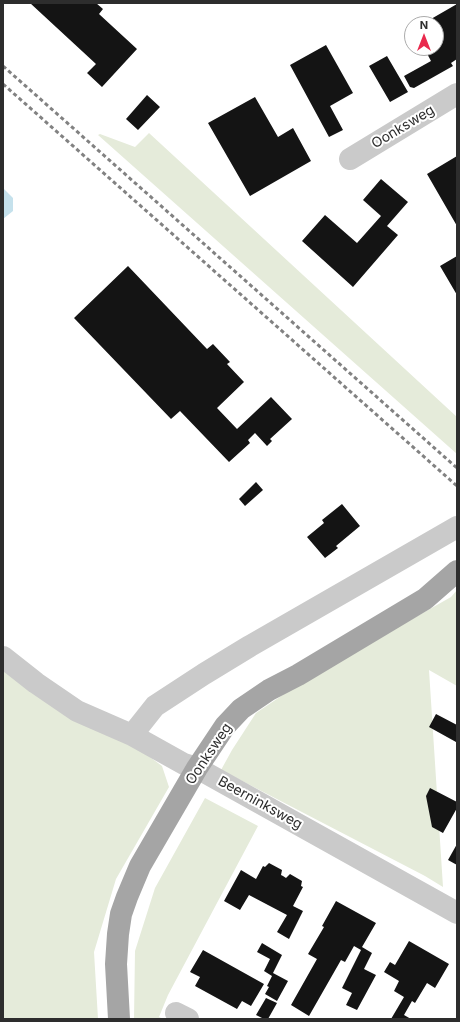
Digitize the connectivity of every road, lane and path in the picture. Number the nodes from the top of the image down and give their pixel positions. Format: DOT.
graph roads {
  1 [pos="457,94"];
  2 [pos="350,159"];
  3 [pos="457,527"];
  4 [pos="457,572"];
  5 [pos="3,657"];
  6 [pos="132,735"];
  7 [pos="198,768"];
  8 [pos="457,913"];
  9 [pos="119,1019"];
  1 -- 2 [label="street, Oonksweg"];
  3 -- 6 [label="street"];
  4 -- 7 [label="main road, Oonksweg"];
  5 -- 6 [label="street, Beerninksweg"];
  6 -- 7 [label="street, Beerninksweg"];
  7 -- 8 [label="street, Beerninksweg"];
  7 -- 9 [label="main road, Oonksweg"];
}
